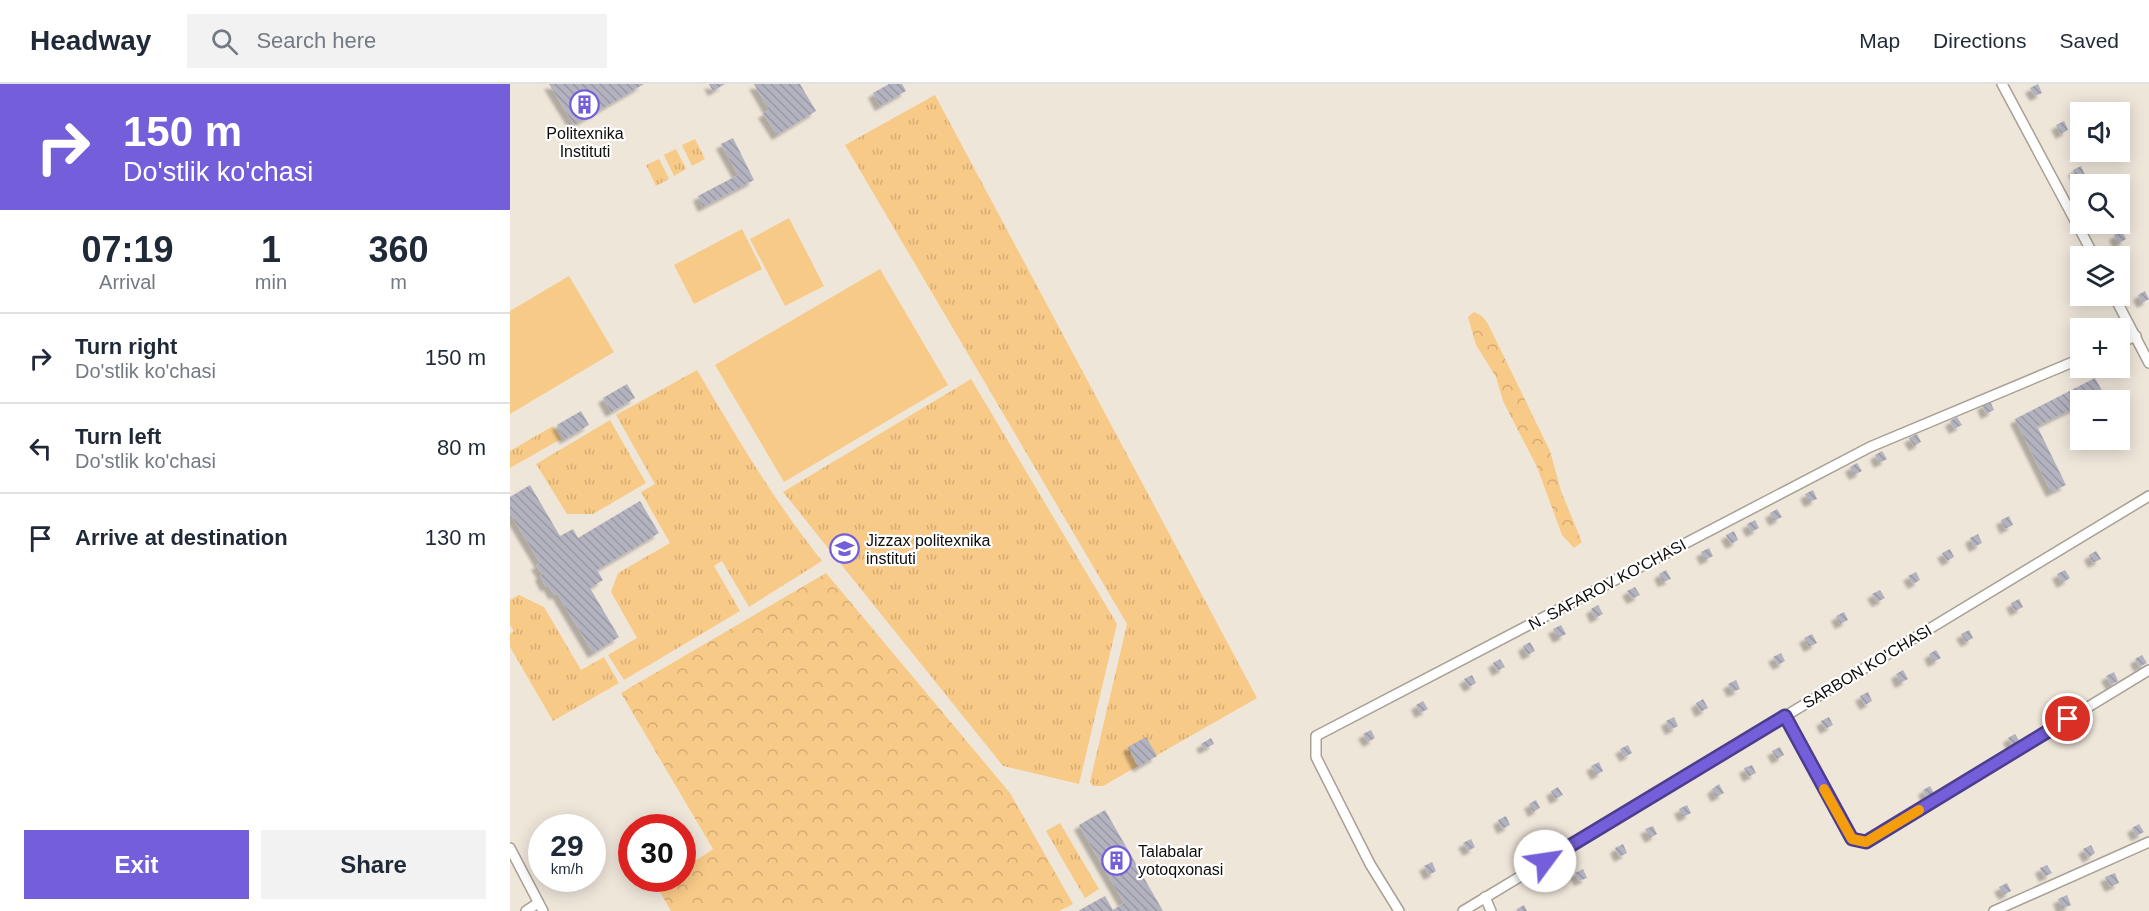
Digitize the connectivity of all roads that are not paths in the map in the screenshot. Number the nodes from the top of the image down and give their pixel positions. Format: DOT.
graph roads {
  1 [pos="2002,84"];
  2 [pos="2089,246"];
  3 [pos="2120,306"];
  4 [pos="2136,336"];
  5 [pos="2130,339"];
  6 [pos="2070,363"];
  7 [pos="2149,363"];
  8 [pos="2149,496"];
  9 [pos="2149,670"];
  10 [pos="1785,716"];
  11 [pos="2149,842"];
  12 [pos="510,848"];
  13 [pos="1485,897"];
  14 [pos="541,907"];
  15 [pos="526,911"];
  16 [pos="1399,911"];
  17 [pos="1463,911"];
  18 [pos="1491,911"];
  19 [pos="1994,911"];
  1 -- 2 [label="street"];
  3 -- 4 [label="street"];
  4 -- 5 [label="street"];
  4 -- 7 [label="street"];
  6 -- 16 [label="street, N. SAFAROV KO'CHASI"];
  8 -- 10 [label="street, SARBON KO'CHASI"];
  9 -- 10 [label="street"];
  10 -- 13 [label="street, SARBON KO'CHASI"];
  11 -- 19 [label="street"];
  12 -- 14 [label="street"];
  13 -- 17 [label="street, SARBON KO'CHASI"];
  13 -- 18 [label="street"];
  14 -- 15 [label="street"];
}
